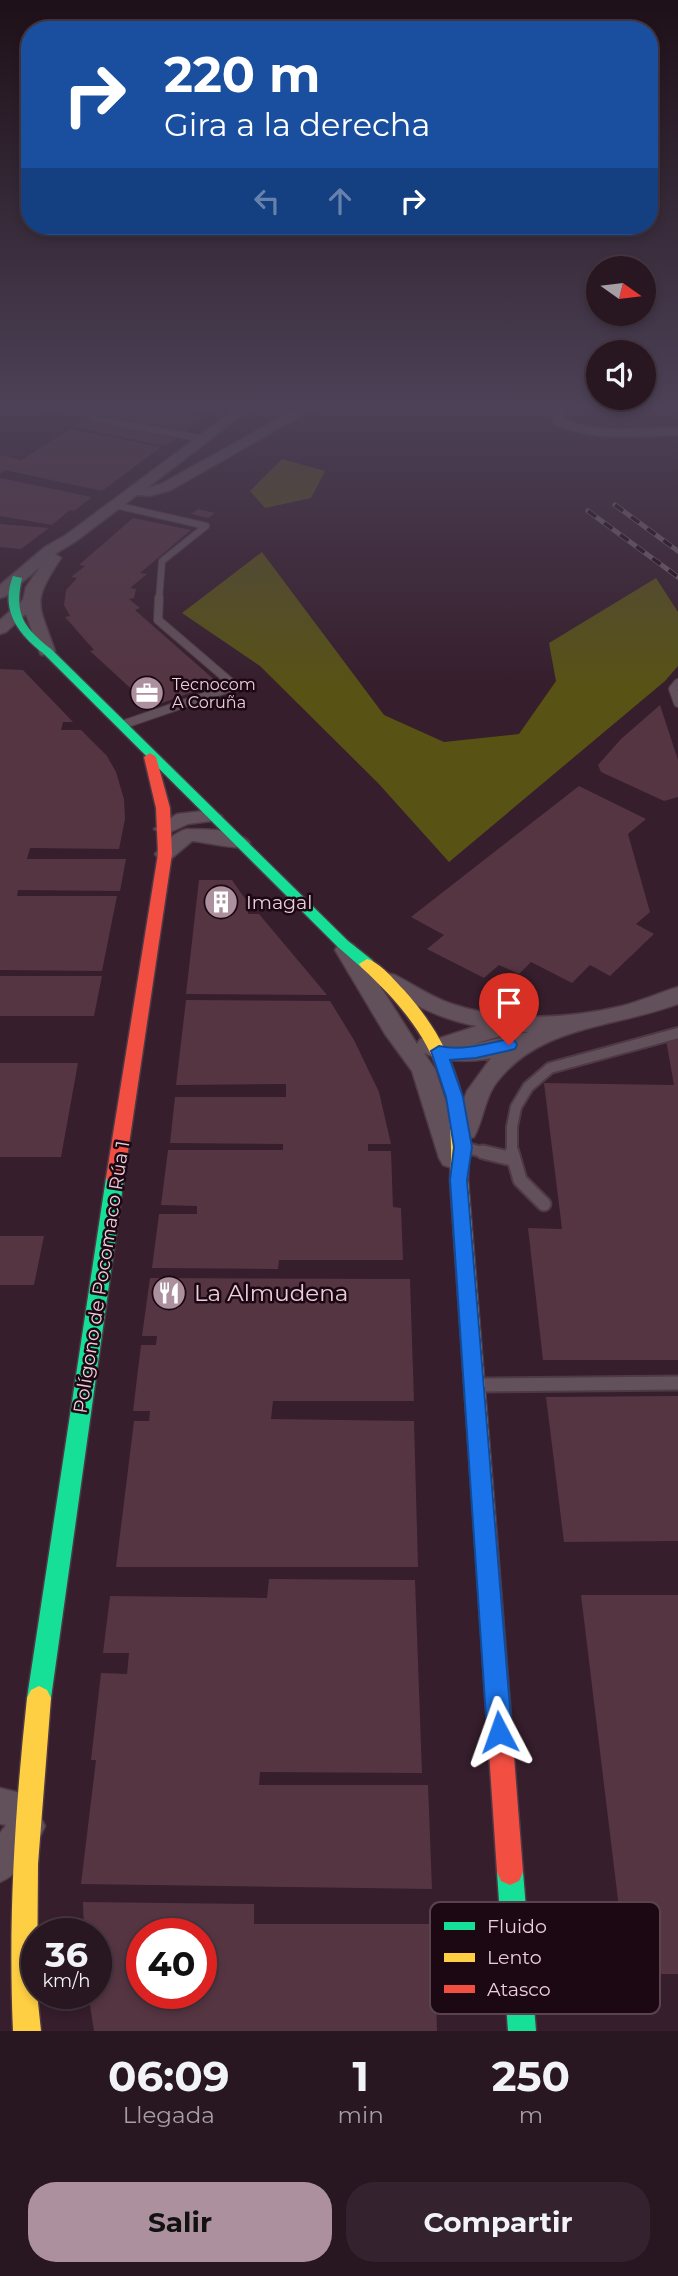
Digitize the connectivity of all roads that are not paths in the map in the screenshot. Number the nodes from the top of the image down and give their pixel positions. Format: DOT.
graph roads {
  1 [pos="123,499"];
  2 [pos="115,505"];
  3 [pos="71,538"];
  4 [pos="17,578"];
  5 [pos="0,593"];
  6 [pos="30,602"];
  7 [pos="7,617"];
  8 [pos="36,623"];
  9 [pos="0,629"];
  10 [pos="0,635"];
  11 [pos="32,641"];
  12 [pos="47,651"];
  13 [pos="678,683"];
  14 [pos="678,703"];
  15 [pos="121,725"];
  16 [pos="149,755"];
  17 [pos="212,816"];
  18 [pos="164,829"];
  19 [pos="187,835"];
  20 [pos="240,844"];
  21 [pos="165,854"];
  22 [pos="343,944"];
  23 [pos="378,984"];
  24 [pos="678,995"];
  25 [pos="523,1033"];
  26 [pos="678,1033"];
  27 [pos="431,1060"];
  28 [pos="463,1147"];
  29 [pos="512,1159"];
  30 [pos="458,1180"];
  31 [pos="544,1204"];
  32 [pos="678,1383"];
  33 [pos="474,1385"];
  34 [pos="34,1726"];
  35 [pos="0,1797"];
  36 [pos="13,1816"];
  37 [pos="0,1864"];
  38 [pos="512,1902"];
  39 [pos="27,2031"];
  1 -- 2 [label="street"];
  2 -- 3 [label="street"];
  2 -- 15 [label="lane"];
  3 -- 4 [label="street"];
  3 -- 6 [label="street"];
  4 -- 5 [label="street"];
  4 -- 7 [label="street"];
  6 -- 7 [label="street"];
  6 -- 8 [label="street"];
  7 -- 8 [label="street"];
  7 -- 9 [label="street"];
  7 -- 11 [label="street"];
  8 -- 12 [label="street"];
  10 -- 11 [label="street"];
  11 -- 12 [label="street"];
  12 -- 15 [label="street"];
  13 -- 14 [label="lane"];
  15 -- 16 [label="street"];
  16 -- 17 [label="street"];
  16 -- 18 [label="street, Polígono de Pocomaco Rúa 1"];
  17 -- 18 [label="street"];
  17 -- 19 [label="street"];
  17 -- 20 [label="street"];
  18 -- 21 [label="street, Polígono de Pocomaco Rúa 1"];
  19 -- 20 [label="street"];
  19 -- 21 [label="street"];
  20 -- 22 [label="street"];
  21 -- 34 [label="street, Polígono de Pocomaco Rúa 1"];
  22 -- 23 [label="street"];
  23 -- 25 [label="street"];
  23 -- 27 [label="street"];
  24 -- 25 [label="street"];
  25 -- 27 [label="street"];
  25 -- 28 [label="street"];
  26 -- 29 [label="lane"];
  27 -- 28 [label="street"];
  27 -- 30 [label="street"];
  28 -- 29 [label="lane"];
  28 -- 30 [label="street"];
  29 -- 31 [label="lane"];
  30 -- 33 [label="street"];
  32 -- 33 [label="lane"];
  33 -- 38 [label="street"];
  34 -- 35 [label="street, Polígono de Pocomaco Rúa 1"];
  34 -- 36 [label="street, Polígono de Pocomaco Rúa 1"];
  36 -- 37 [label="street"];
  36 -- 39 [label="street, Polígono de Pocomaco Rúa 1"];
}
